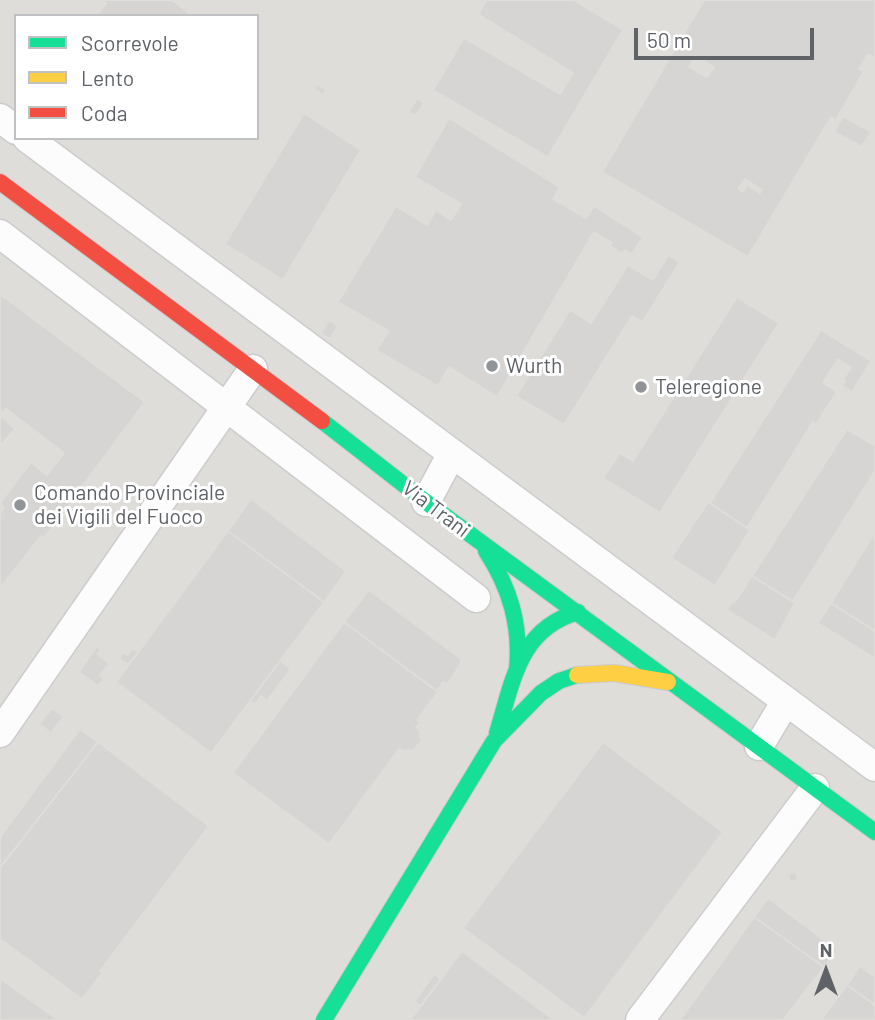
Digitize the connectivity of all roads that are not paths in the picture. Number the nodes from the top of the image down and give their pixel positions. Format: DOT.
graph roads {
  1 [pos="30,140"];
  2 [pos="0,182"];
  3 [pos="0,234"];
  4 [pos="253,369"];
  5 [pos="226,408"];
  6 [pos="452,453"];
  7 [pos="426,502"];
  8 [pos="479,540"];
  9 [pos="476,598"];
  10 [pos="578,612"];
  11 [pos="579,636"];
  12 [pos="570,662"];
  13 [pos="516,676"];
  14 [pos="559,681"];
  15 [pos="677,685"];
  16 [pos="786,701"];
  17 [pos="0,733"];
  18 [pos="494,741"];
  19 [pos="759,746"];
  20 [pos="875,767"];
  21 [pos="815,788"];
  22 [pos="875,832"];
  23 [pos="324,1020"];
  24 [pos="640,1020"];
  1 -- 6 [label="street"];
  2 -- 4 [label="main road, Via Trani"];
  3 -- 5 [label="street"];
  4 -- 5 [label="street"];
  4 -- 7 [label="main road, Via Trani"];
  5 -- 9 [label="street"];
  5 -- 17 [label="street"];
  6 -- 7 [label="street"];
  6 -- 16 [label="street"];
  7 -- 8 [label="main road, Via Trani"];
  8 -- 10 [label="main road, Via Trani"];
  8 -- 13 [label="main road"];
  10 -- 11 [label="main road"];
  10 -- 13 [label="main road"];
  10 -- 15 [label="main road, Via Trani"];
  12 -- 14 [label="main road"];
  13 -- 18 [label="main road"];
  14 -- 15 [label="main road"];
  14 -- 18 [label="main road"];
  15 -- 19 [label="main road, Via Trani"];
  16 -- 19 [label="street"];
  16 -- 20 [label="street"];
  18 -- 23 [label="main road"];
  19 -- 21 [label="main road, Via Trani"];
  21 -- 22 [label="main road, Via Trani"];
  21 -- 24 [label="street"];
}
